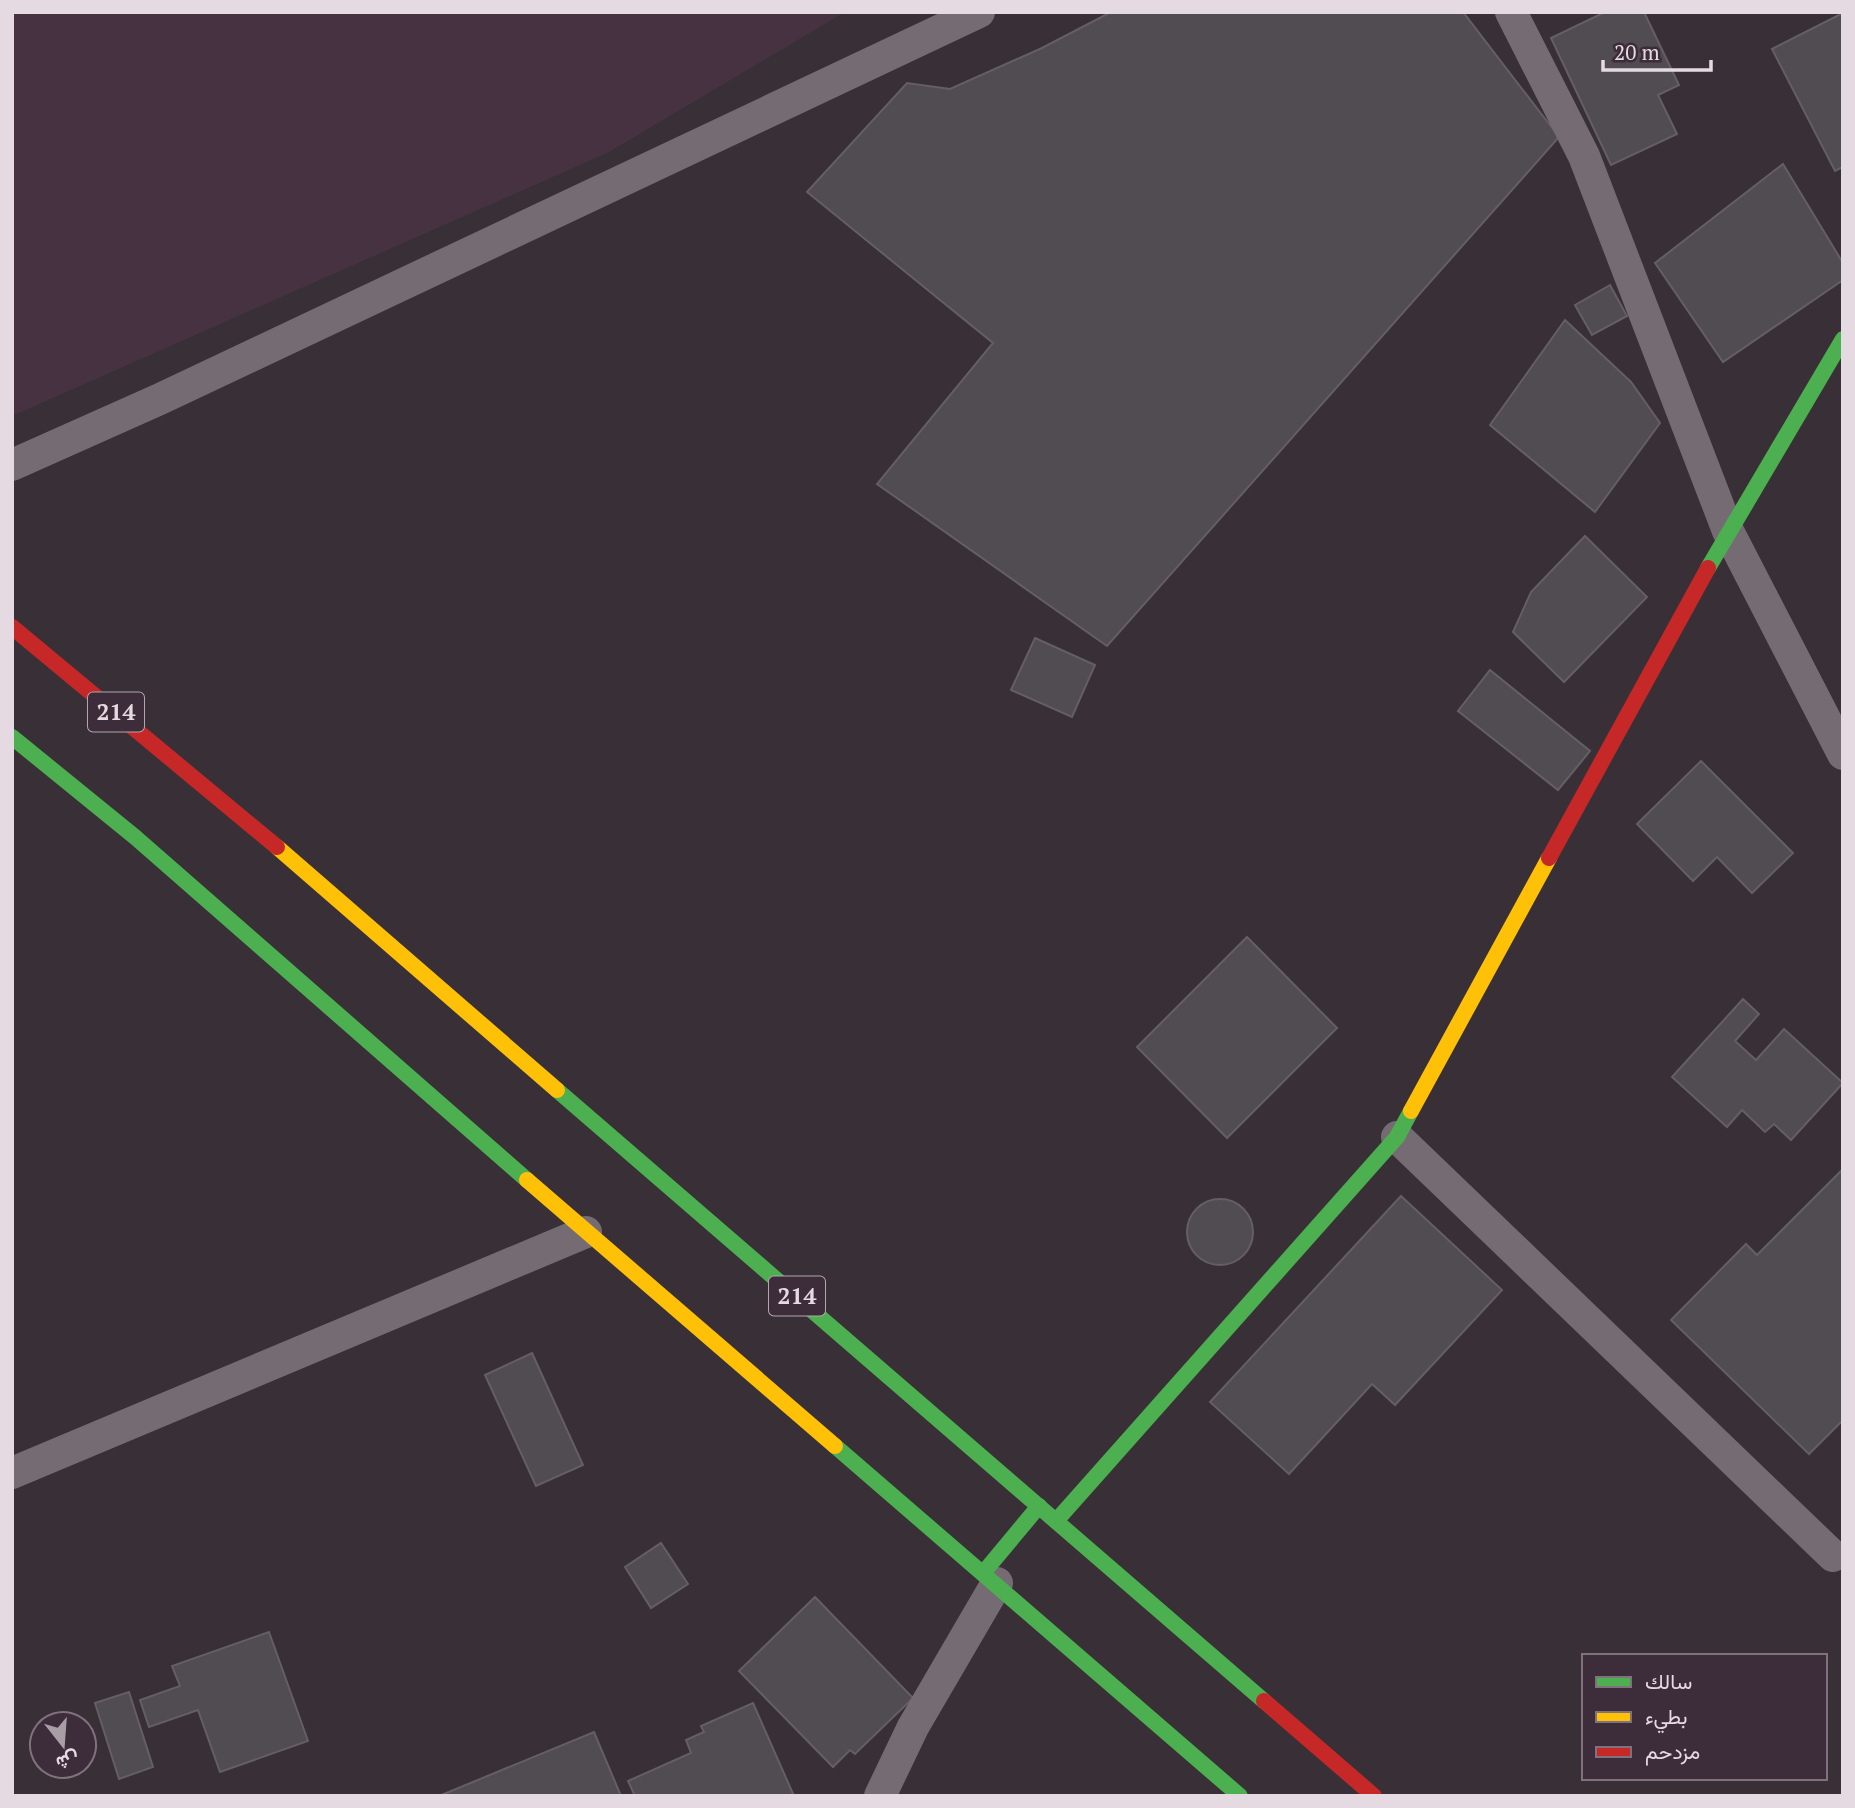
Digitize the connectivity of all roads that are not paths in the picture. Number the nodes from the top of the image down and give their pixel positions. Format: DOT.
graph roads {
  1 [pos="979,12"];
  2 [pos="1511,12"];
  3 [pos="1843,339"];
  4 [pos="12,465"];
  5 [pos="1728,531"];
  6 [pos="12,627"];
  7 [pos="12,737"];
  8 [pos="1843,754"];
  9 [pos="1397,1137"];
  10 [pos="586,1232"];
  11 [pos="12,1473"];
  12 [pos="1039,1506"];
  13 [pos="1056,1521"];
  14 [pos="1833,1556"];
  15 [pos="990,1577"];
  16 [pos="880,1796"];
  17 [pos="1240,1796"];
  18 [pos="1374,1796"];
  1 -- 4 [label="street"];
  2 -- 5 [label="street"];
  3 -- 5 [label="main road"];
  5 -- 8 [label="street"];
  5 -- 9 [label="main road"];
  6 -- 12 [label="main road, 214"];
  7 -- 10 [label="main road"];
  9 -- 13 [label="main road"];
  9 -- 14 [label="street"];
  10 -- 11 [label="street"];
  10 -- 15 [label="main road"];
  12 -- 13 [label="main road, 214"];
  12 -- 15 [label="main road"];
  13 -- 18 [label="main road, 214"];
  15 -- 16 [label="street"];
  15 -- 17 [label="main road"];
}
